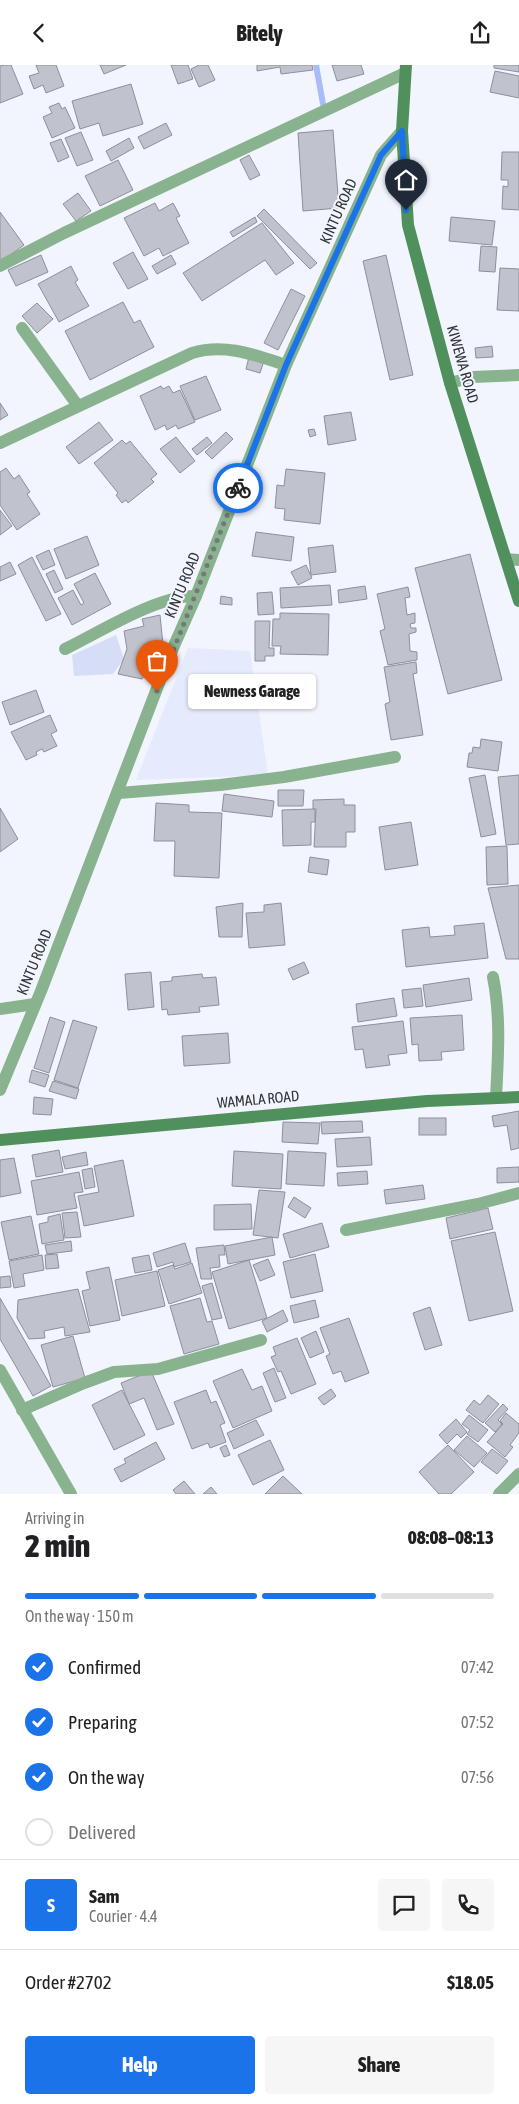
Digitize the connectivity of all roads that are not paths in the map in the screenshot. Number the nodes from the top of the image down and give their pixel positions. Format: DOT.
graph roads {
  1 [pos="406,69"];
  2 [pos="402,131"];
  3 [pos="0,267"];
  4 [pos="22,328"];
  5 [pos="286,365"];
  6 [pos="519,375"];
  7 [pos="450,383"];
  8 [pos="78,406"];
  9 [pos="0,443"];
  10 [pos="513,559"];
  11 [pos="196,597"];
  12 [pos="519,601"];
  13 [pos="66,649"];
  14 [pos="395,757"];
  15 [pos="119,793"];
  16 [pos="493,977"];
  17 [pos="35,1005"];
  18 [pos="0,1009"];
  19 [pos="0,1090"];
  20 [pos="519,1097"];
  21 [pos="496,1098"];
  22 [pos="0,1140"];
  23 [pos="519,1193"];
  24 [pos="346,1231"];
  25 [pos="261,1340"];
  26 [pos="0,1370"];
  27 [pos="22,1410"];
  28 [pos="519,1474"];
  29 [pos="71,1494"];
  30 [pos="499,1494"];
  1 -- 2 [label="street, KIWEWA ROAD"];
  1 -- 3 [label="street"];
  2 -- 5 [label="street, KINTU ROAD"];
  2 -- 7 [label="street, KIWEWA ROAD"];
  4 -- 8 [label="street"];
  5 -- 8 [label="street"];
  5 -- 11 [label="street, KINTU ROAD"];
  6 -- 7 [label="street"];
  7 -- 10 [label="street, KIWEWA ROAD"];
  8 -- 9 [label="street"];
  10 -- 12 [label="street, KIWEWA ROAD"];
  11 -- 13 [label="street"];
  11 -- 15 [label="street, KINTU ROAD"];
  14 -- 15 [label="street"];
  15 -- 17 [label="street, KINTU ROAD"];
  16 -- 21 [label="street"];
  17 -- 18 [label="street"];
  17 -- 19 [label="street, KINTU ROAD"];
  20 -- 21 [label="street, WAMALA ROAD"];
  21 -- 22 [label="street, WAMALA ROAD"];
  23 -- 24 [label="street"];
  25 -- 27 [label="street"];
  26 -- 27 [label="street"];
  27 -- 29 [label="street"];
  28 -- 30 [label="street"];
}
